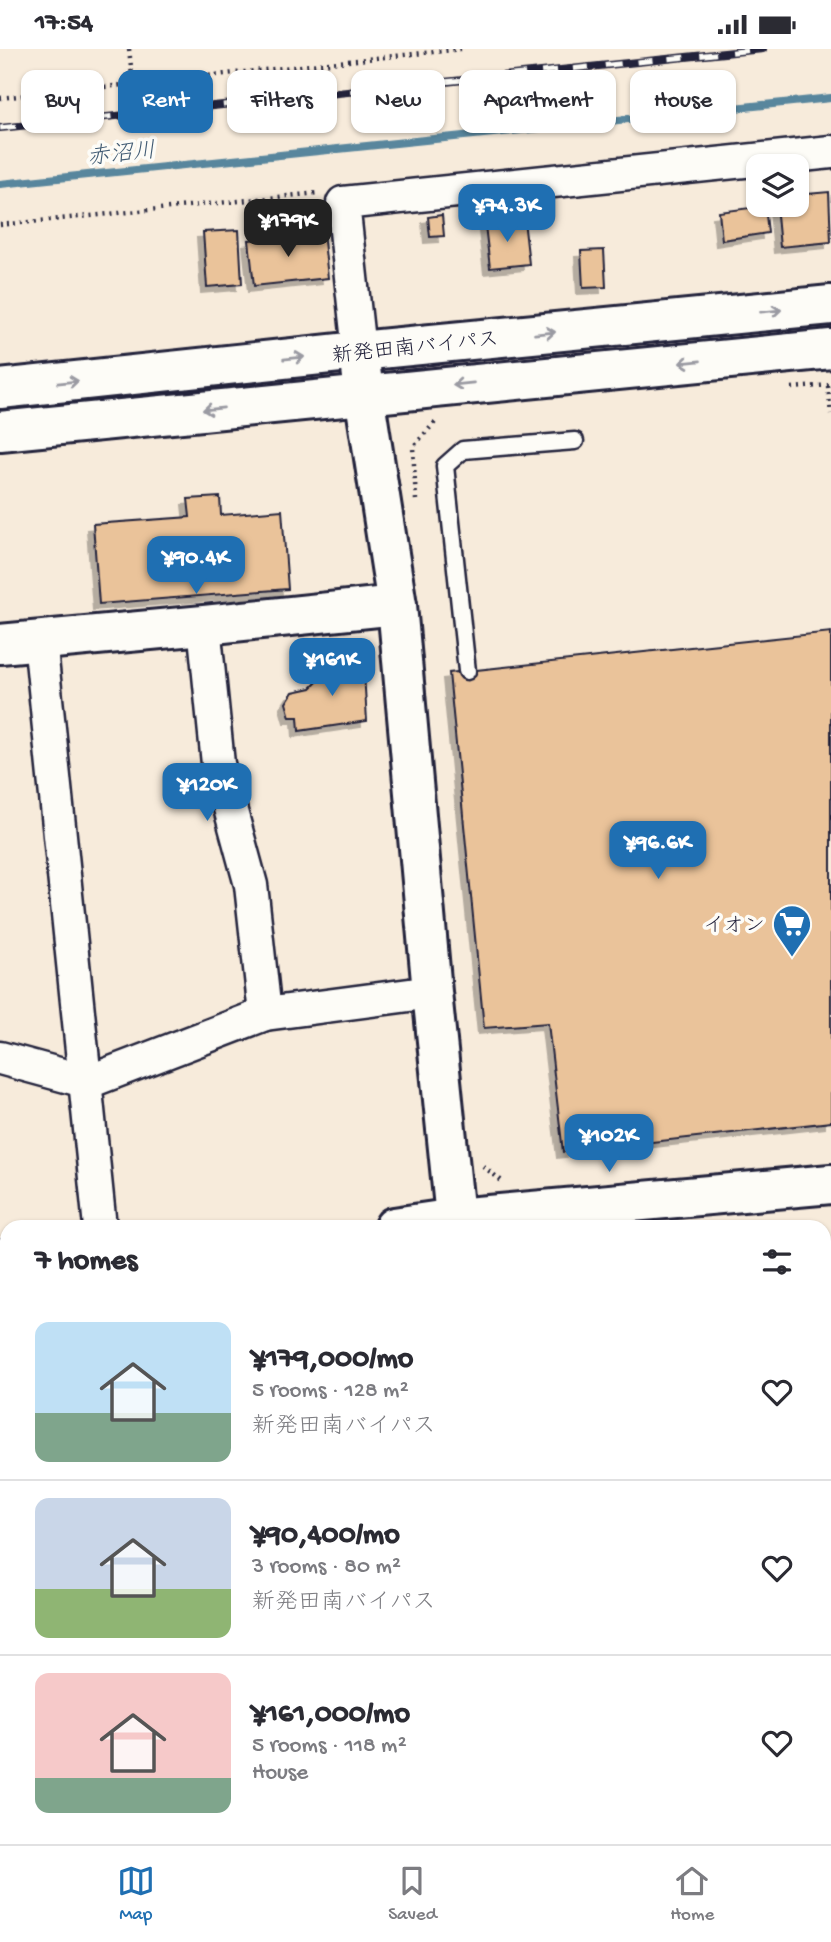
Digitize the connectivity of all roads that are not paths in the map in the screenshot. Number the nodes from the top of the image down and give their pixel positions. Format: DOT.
graph roads {
  1 [pos="831,152"];
  2 [pos="831,305"];
  3 [pos="359,351"];
  4 [pos="830,373"];
  5 [pos="0,389"];
  6 [pos="363,394"];
  7 [pos="0,431"];
  8 [pos="575,441"];
  9 [pos="397,605"];
  10 [pos="204,625"];
  11 [pos="40,640"];
  12 [pos="0,644"];
  13 [pos="467,671"];
  14 [pos="432,992"];
  15 [pos="265,1014"];
  16 [pos="0,1058"];
  17 [pos="85,1081"];
  18 [pos="831,1184"];
  19 [pos="99,1220"];
  20 [pos="456,1220"];
  21 [pos="476,1220"];
  1 -- 3 [label="street"];
  3 -- 2 [label="main road, 新発田南バイパス, one-way"];
  5 -- 3 [label="main road, 新発田南バイパス, one-way"];
  3 -- 6 [label="main road"];
  4 -- 6 [label="main road, 新発田南バイパス, one-way"];
  6 -- 7 [label="main road, 新発田南バイパス, one-way"];
  6 -- 9 [label="main road"];
  8 -- 13 [label="lane"];
  9 -- 10 [label="main road"];
  9 -- 14 [label="main road"];
  10 -- 11 [label="main road"];
  10 -- 15 [label="street"];
  11 -- 12 [label="main road"];
  11 -- 17 [label="street"];
  14 -- 15 [label="street"];
  14 -- 20 [label="main road"];
  15 -- 17 [label="street"];
  16 -- 17 [label="street"];
  17 -- 19 [label="street"];
  18 -- 21 [label="main road"];
}
